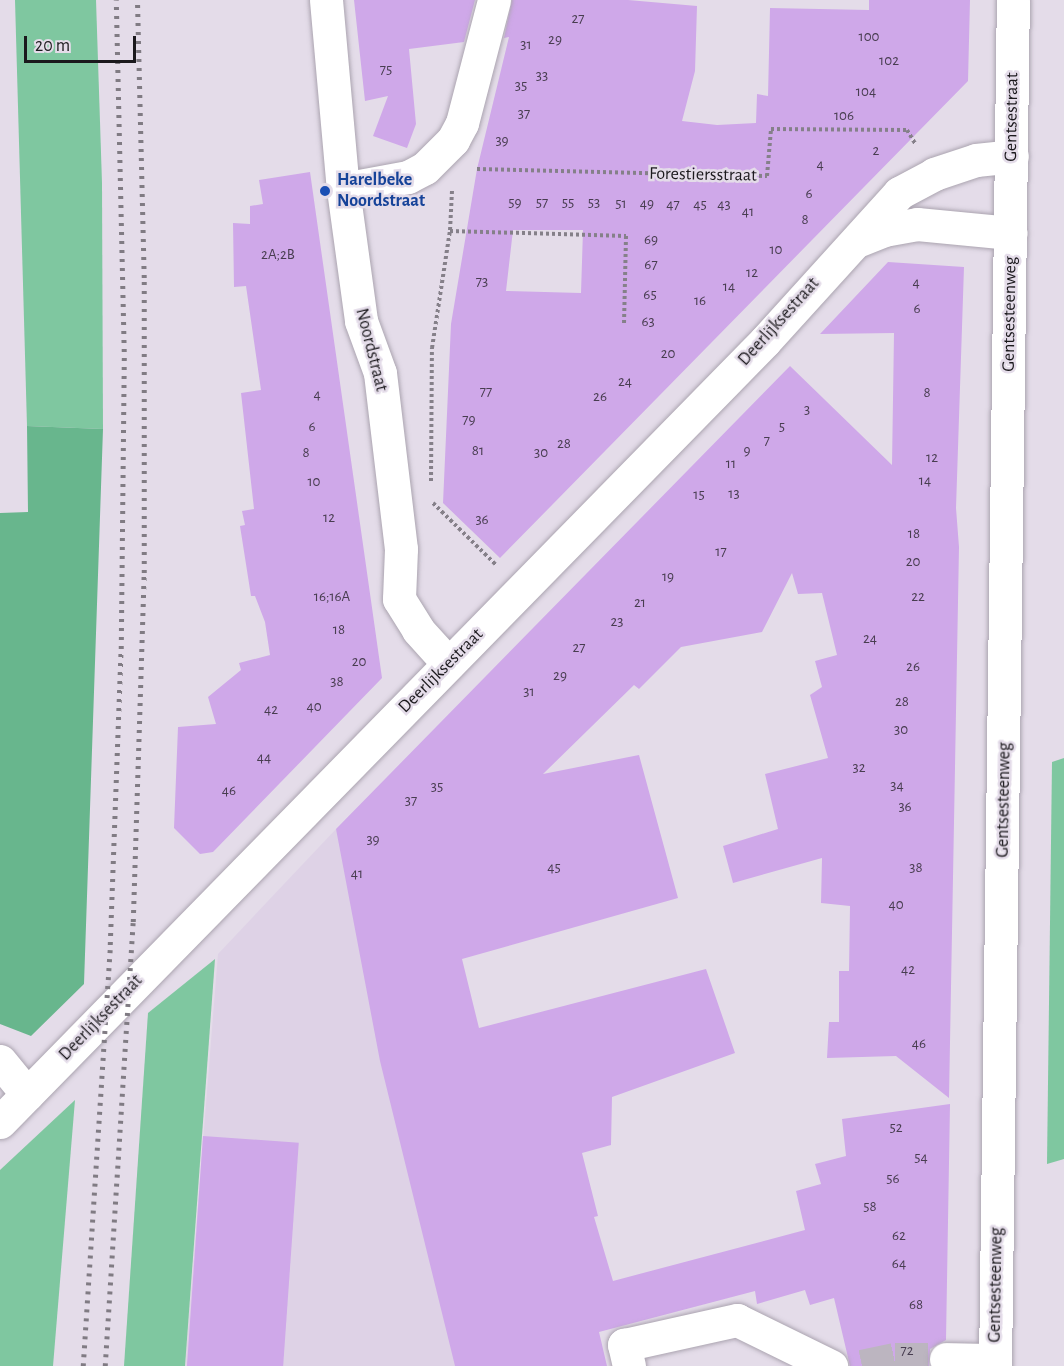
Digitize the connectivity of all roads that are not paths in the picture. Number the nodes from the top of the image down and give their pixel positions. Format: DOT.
graph roads {
  1 [pos="305,0"];
  2 [pos="326,0"];
  3 [pos="494,0"];
  4 [pos="1013,0"];
  5 [pos="332,55"];
  6 [pos="1012,156"];
  7 [pos="343,189"];
  8 [pos="1011,233"];
  9 [pos="850,244"];
  10 [pos="448,663"];
  11 [pos="0,1061"];
  12 [pos="27,1094"];
  13 [pos="0,1122"];
  14 [pos="946,1359"];
  15 [pos="995,1363"];
  16 [pos="629,1366"];
  17 [pos="831,1366"];
  1 -- 5 [label="main road, Noordstraat"];
  2 -- 5 [label="main road, Noordstraat"];
  3 -- 7 [label="main road"];
  4 -- 6 [label="main road, Gentsestraat"];
  5 -- 7 [label="main road, Noordstraat"];
  6 -- 8 [label="main road, Gentsestraat"];
  6 -- 9 [label="main road, Deerlijksestraat"];
  7 -- 10 [label="main road, Noordstraat"];
  8 -- 9 [label="main road, Deerlijksestraat"];
  8 -- 15 [label="main road, Gentsesteenweg"];
  9 -- 10 [label="main road, Deerlijksestraat"];
  10 -- 12 [label="main road, Deerlijksestraat"];
  11 -- 12 [label="main road"];
  12 -- 13 [label="main road, Deerlijksestraat"];
  14 -- 15 [label="main road"];
  16 -- 17 [label="main road"];
}
